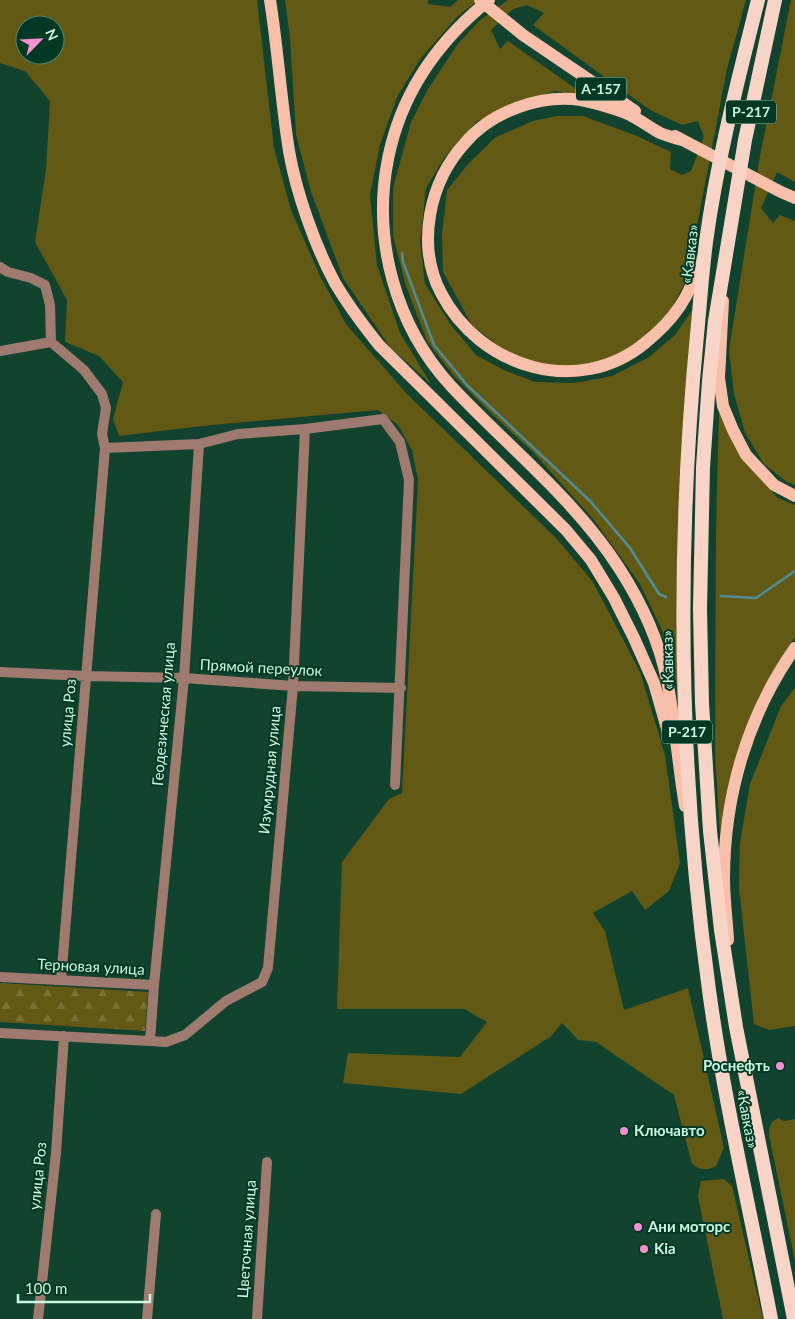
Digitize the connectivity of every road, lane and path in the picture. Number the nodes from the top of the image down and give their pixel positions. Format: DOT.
graph roads {
  1 [pos="270,0"];
  2 [pos="480,0"];
  3 [pos="489,0"];
  4 [pos="758,0"];
  5 [pos="775,0"];
  6 [pos="682,140"];
  7 [pos="795,198"];
  8 [pos="706,242"];
  9 [pos="0,267"];
  10 [pos="723,279"];
  11 [pos="51,342"];
  12 [pos="0,351"];
  13 [pos="305,429"];
  14 [pos="199,444"];
  15 [pos="105,448"];
  16 [pos="795,496"];
  17 [pos="795,648"];
  18 [pos="0,672"];
  19 [pos="86,676"];
  20 [pos="184,678"];
  21 [pos="292,686"];
  22 [pos="401,688"];
  23 [pos="395,784"];
  24 [pos="695,872"];
  25 [pos="0,977"];
  26 [pos="61,980"];
  27 [pos="154,985"];
  28 [pos="729,985"];
  29 [pos="0,1033"];
  30 [pos="64,1036"];
  31 [pos="150,1041"];
  32 [pos="267,1162"];
  33 [pos="764,1170"];
  34 [pos="156,1214"];
  35 [pos="756,1240"];
  36 [pos="38,1319"];
  37 [pos="146,1319"];
  38 [pos="257,1319"];
  39 [pos="771,1319"];
  40 [pos="777,1319"];
  41 [pos="789,1319"];
  42 [pos="794,1319"];
  1 -- 24 [label="main road"];
  2 -- 6 [label="main road, А-157"];
  3 -- 24 [label="main road"];
  4 -- 8 [label="highway, «Кавказ» / Р-217"];
  5 -- 10 [label="highway, Р-217"];
  6 -- 7 [label="main road, А-157"];
  6 -- 8 [label="main road"];
  8 -- 24 [label="highway, «Кавказ» / Р-217"];
  9 -- 11 [label="street"];
  10 -- 16 [label="main road"];
  10 -- 28 [label="highway, «Кавказ» / Р-217"];
  11 -- 12 [label="street"];
  11 -- 15 [label="street, улица Роз"];
  13 -- 14 [label="street"];
  13 -- 21 [label="street, Изумрудная улица"];
  13 -- 22 [label="street"];
  14 -- 15 [label="street"];
  14 -- 20 [label="street, Геодезическая улица"];
  15 -- 19 [label="street, улица Роз"];
  17 -- 28 [label="main road"];
  18 -- 19 [label="street, Прямой переулок"];
  19 -- 20 [label="street, Прямой переулок"];
  19 -- 26 [label="street, улица Роз"];
  20 -- 21 [label="street, Прямой переулок"];
  20 -- 27 [label="street, Геодезическая улица"];
  21 -- 22 [label="street, Прямой переулок"];
  21 -- 31 [label="street, Изумрудная улица"];
  22 -- 23 [label="street"];
  24 -- 35 [label="highway, «Кавказ» / Р-217"];
  25 -- 26 [label="street, Терновая улица"];
  26 -- 27 [label="street, Терновая улица"];
  27 -- 31 [label="street, Терновая улица"];
  28 -- 33 [label="highway, «Кавказ» / Р-217"];
  29 -- 30 [label="street"];
  30 -- 31 [label="street"];
  30 -- 36 [label="street, улица Роз"];
  32 -- 38 [label="street, Цветочная улица"];
  33 -- 41 [label="highway"];
  33 -- 42 [label="highway, «Кавказ» / Р-217"];
  34 -- 37 [label="street"];
  35 -- 39 [label="highway, «Кавказ» / Р-217"];
  35 -- 40 [label="highway"];
}
